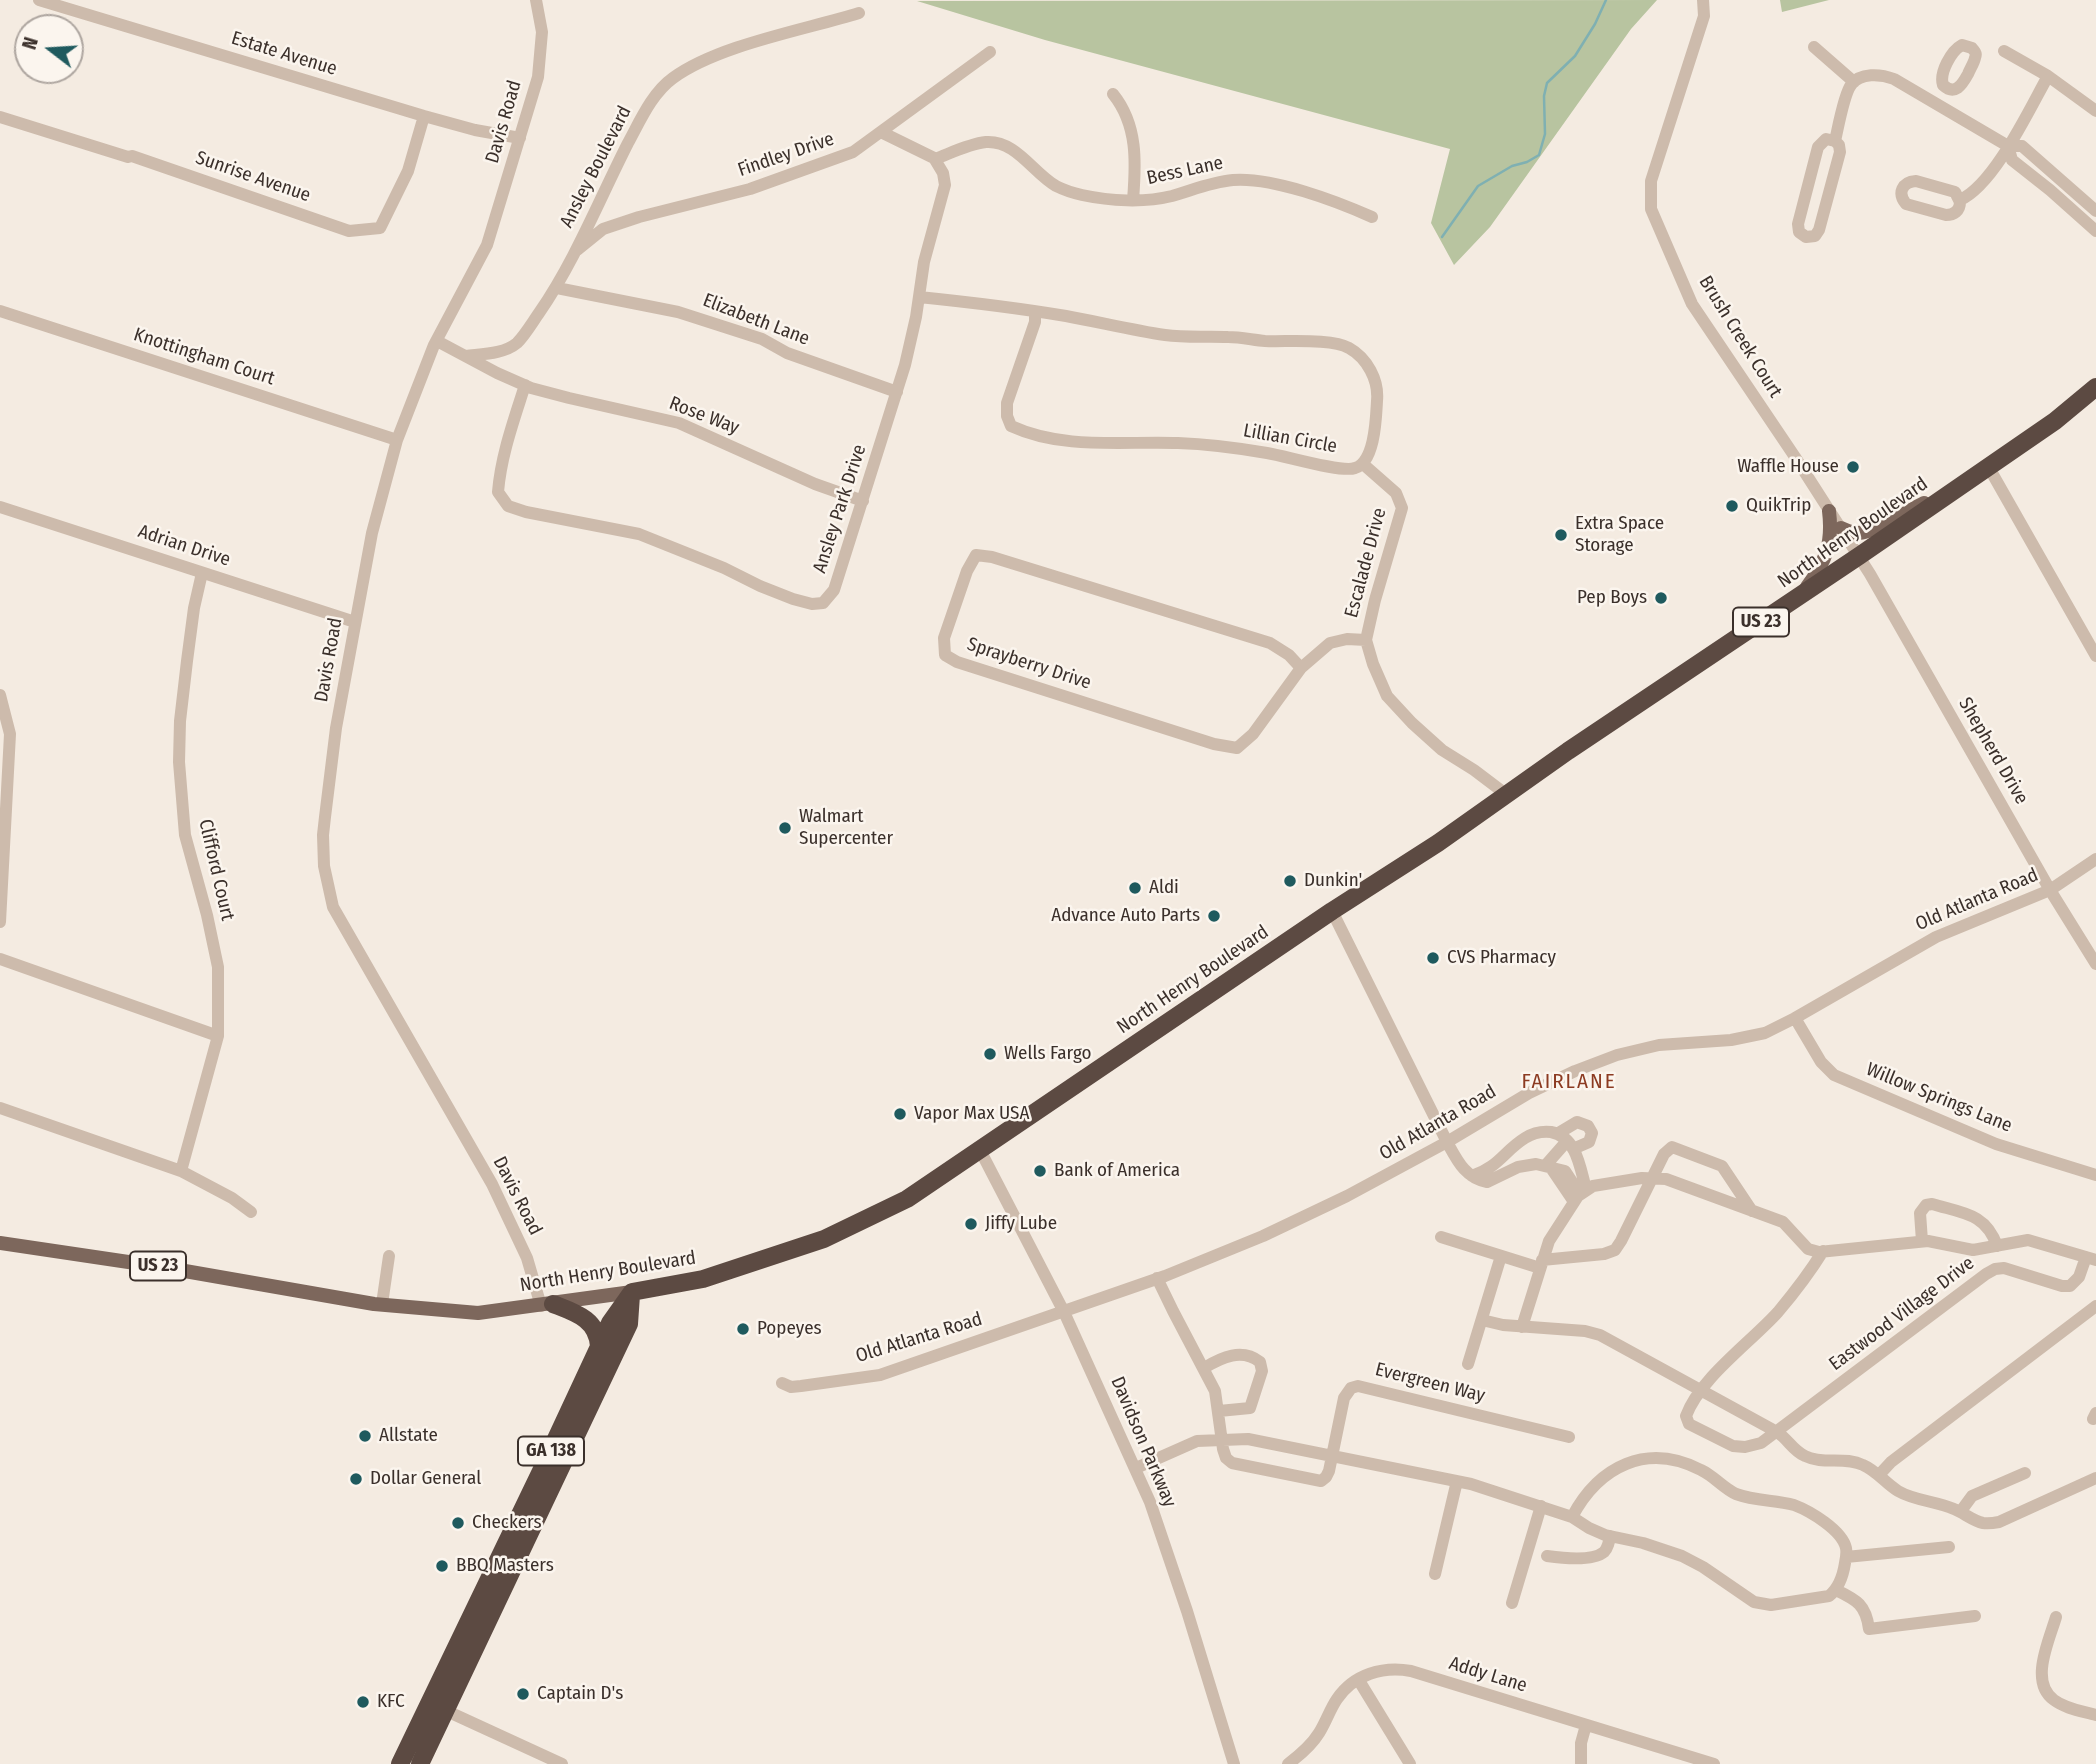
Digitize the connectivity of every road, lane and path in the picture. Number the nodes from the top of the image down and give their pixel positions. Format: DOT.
graph roads {
  1 [pos="39,0"];
  2 [pos="536,0"];
  3 [pos="1703,0"];
  4 [pos="859,13"];
  5 [pos="1814,47"];
  6 [pos="2004,51"];
  7 [pos="990,52"];
  8 [pos="2048,76"];
  9 [pos="1854,82"];
  10 [pos="1947,89"];
  11 [pos="1113,94"];
  12 [pos="1939,106"];
  13 [pos="2096,111"];
  14 [pos="0,117"];
  15 [pos="424,117"];
  16 [pos="881,132"];
  17 [pos="520,138"];
  18 [pos="1835,141"];
  19 [pos="2008,146"];
  20 [pos="935,159"];
  21 [pos="1805,195"];
  22 [pos="1133,200"];
  23 [pos="1960,200"];
  24 [pos="1827,201"];
  25 [pos="2096,211"];
  26 [pos="1372,217"];
  27 [pos="2096,230"];
  28 [pos="574,252"];
  29 [pos="557,288"];
  30 [pos="919,297"];
  31 [pos="0,311"];
  32 [pos="1035,312"];
  33 [pos="437,341"];
  34 [pos="466,356"];
  35 [pos="525,385"];
  36 [pos="2096,387"];
  37 [pos="897,392"];
  38 [pos="397,440"];
  39 [pos="1363,464"];
  40 [pos="1988,466"];
  41 [pos="1957,486"];
  42 [pos="863,501"];
  43 [pos="0,507"];
  44 [pos="1829,511"];
  45 [pos="1841,528"];
  46 [pos="1858,556"];
  47 [pos="202,573"];
  48 [pos="1803,593"];
  49 [pos="355,622"];
  50 [pos="1366,640"];
  51 [pos="2096,656"];
  52 [pos="1301,668"];
  53 [pos="0,695"];
  54 [pos="5,763"];
  55 [pos="1507,795"];
  56 [pos="2096,859"];
  57 [pos="2050,890"];
  58 [pos="1332,911"];
  59 [pos="0,922"];
  60 [pos="0,959"];
  61 [pos="2096,964"];
  62 [pos="1795,1018"];
  63 [pos="218,1036"];
  64 [pos="0,1108"];
  65 [pos="1566,1141"];
  66 [pos="1447,1142"];
  67 [pos="980,1150"];
  68 [pos="1548,1167"];
  69 [pos="181,1171"];
  70 [pos="2096,1175"];
  71 [pos="1472,1176"];
  72 [pos="1653,1178"];
  73 [pos="1580,1195"];
  74 [pos="1752,1211"];
  75 [pos="251,1212"];
  76 [pos="1441,1237"];
  77 [pos="1922,1241"];
  78 [pos="0,1243"];
  79 [pos="1997,1246"];
  80 [pos="1823,1251"];
  81 [pos="389,1256"];
  82 [pos="1501,1256"];
  83 [pos="2091,1258"];
  84 [pos="1541,1264"];
  85 [pos="1157,1278"];
  86 [pos="632,1292"];
  87 [pos="382,1304"];
  88 [pos="547,1305"];
  89 [pos="2096,1306"];
  90 [pos="1064,1312"];
  91 [pos="1482,1320"];
  92 [pos="1522,1327"];
  93 [pos="599,1346"];
  94 [pos="1468,1364"];
  95 [pos="1204,1368"];
  96 [pos="782,1383"];
  97 [pos="1702,1390"];
  98 [pos="1219,1411"];
  99 [pos="1777,1432"];
  100 [pos="1569,1437"];
  101 [pos="1222,1439"];
  102 [pos="1332,1456"];
  103 [pos="1136,1468"];
  104 [pos="2025,1473"];
  105 [pos="1879,1475"];
  106 [pos="2096,1478"];
  107 [pos="1457,1481"];
  108 [pos="1541,1506"];
  109 [pos="1961,1511"];
  110 [pos="1572,1517"];
  111 [pos="1610,1536"];
  112 [pos="1949,1547"];
  113 [pos="1547,1556"];
  114 [pos="1846,1557"];
  115 [pos="1435,1574"];
  116 [pos="1836,1590"];
  117 [pos="1512,1603"];
  118 [pos="1975,1616"];
  119 [pos="2056,1617"];
  120 [pos="1358,1679"];
  121 [pos="438,1707"];
  122 [pos="2096,1715"];
  123 [pos="1586,1725"];
  124 [pos="400,1764"];
  125 [pos="419,1764"];
  126 [pos="562,1764"];
  127 [pos="1234,1764"];
  128 [pos="1287,1764"];
  129 [pos="1410,1764"];
  130 [pos="1581,1764"];
  131 [pos="1714,1764"];
  1 -- 15 [label="street, Estate Avenue"];
  2 -- 17 [label="street, Davis Road"];
  3 -- 44 [label="street, Brush Creek Court"];
  4 -- 28 [label="street, Ansley Boulevard"];
  5 -- 9 [label="street"];
  6 -- 8 [label="street"];
  7 -- 16 [label="street, Findley Drive"];
  8 -- 13 [label="street"];
  8 -- 19 [label="street"];
  9 -- 12 [label="street"];
  9 -- 18 [label="street"];
  10 -- 12 [label="street"];
  11 -- 22 [label="street"];
  12 -- 19 [label="street"];
  14 -- 15 [label="street, Sunrise Avenue"];
  15 -- 17 [label="street, Estate Avenue"];
  16 -- 20 [label="street"];
  16 -- 28 [label="street, Findley Drive"];
  17 -- 33 [label="street, Davis Road"];
  18 -- 21 [label="street"];
  18 -- 24 [label="street"];
  19 -- 23 [label="street"];
  19 -- 25 [label="street"];
  19 -- 27 [label="street"];
  20 -- 22 [label="street, Bess Lane"];
  20 -- 30 [label="street, Ansley Park Drive"];
  21 -- 24 [label="street"];
  21 -- 24 [label="street"];
  22 -- 26 [label="street, Bess Lane"];
  28 -- 29 [label="street, Ansley Boulevard"];
  29 -- 34 [label="street, Ansley Boulevard"];
  29 -- 37 [label="street, Elizabeth Lane"];
  30 -- 32 [label="street, Lillian Circle"];
  30 -- 37 [label="street, Ansley Park Drive"];
  31 -- 38 [label="street, Knottingham Court"];
  32 -- 39 [label="street, Lillian Circle"];
  32 -- 39 [label="street, Lillian Circle"];
  33 -- 34 [label="street"];
  33 -- 38 [label="street, Davis Road"];
  34 -- 35 [label="street"];
  35 -- 42 [label="street, Rose Way"];
  35 -- 42 [label="street, Ansley Park Drive"];
  36 -- 40 [label="highway, North Henry Boulevard / US 23"];
  37 -- 42 [label="street, Ansley Park Drive"];
  38 -- 49 [label="street, Davis Road"];
  39 -- 50 [label="street, Escalade Drive"];
  40 -- 41 [label="highway, North Henry Boulevard / US 23"];
  40 -- 51 [label="street"];
  41 -- 45 [label="main road"];
  41 -- 46 [label="highway, North Henry Boulevard / US 23"];
  43 -- 47 [label="street, Adrian Drive"];
  44 -- 45 [label="street, Brush Creek Court"];
  44 -- 48 [label="main road"];
  45 -- 46 [label="street, Brush Creek Court"];
  46 -- 48 [label="highway, North Henry Boulevard / US 23"];
  46 -- 57 [label="street, Shepherd Drive"];
  47 -- 49 [label="street, Adrian Drive"];
  47 -- 63 [label="street, Clifford Court"];
  48 -- 55 [label="highway, North Henry Boulevard / US 23"];
  49 -- 88 [label="street, Davis Road"];
  50 -- 52 [label="street, Sprayberry Drive"];
  50 -- 55 [label="street, Escalade Drive"];
  52 -- 52 [label="street, Sprayberry Drive"];
  53 -- 54 [label="street"];
  54 -- 59 [label="street"];
  55 -- 58 [label="highway, North Henry Boulevard / US 23"];
  56 -- 57 [label="street, Old Atlanta Road"];
  57 -- 61 [label="street, Shepherd Drive"];
  57 -- 62 [label="street, Old Atlanta Road"];
  58 -- 66 [label="street"];
  58 -- 67 [label="highway, North Henry Boulevard / US 23"];
  60 -- 63 [label="street"];
  62 -- 66 [label="street, Old Atlanta Road"];
  62 -- 70 [label="street, Willow Springs Lane"];
  63 -- 69 [label="street, Clifford Court"];
  64 -- 69 [label="street"];
  65 -- 68 [label="street"];
  65 -- 71 [label="street"];
  65 -- 73 [label="street"];
  66 -- 71 [label="street"];
  66 -- 85 [label="street, Old Atlanta Road"];
  67 -- 86 [label="highway, North Henry Boulevard / US 23"];
  67 -- 90 [label="street, Davidson Parkway"];
  68 -- 71 [label="street"];
  68 -- 73 [label="street"];
  69 -- 75 [label="street"];
  72 -- 73 [label="street"];
  72 -- 74 [label="street"];
  72 -- 74 [label="street"];
  72 -- 84 [label="street"];
  73 -- 84 [label="street"];
  74 -- 80 [label="street"];
  76 -- 82 [label="street"];
  77 -- 79 [label="street, Eastwood Village Drive"];
  77 -- 79 [label="street"];
  77 -- 80 [label="street, Eastwood Village Drive"];
  78 -- 87 [label="main road, North Henry Boulevard / US 23"];
  79 -- 83 [label="street, Eastwood Village Drive"];
  80 -- 97 [label="street, Eastwood Village Drive"];
  81 -- 87 [label="street"];
  82 -- 84 [label="street"];
  82 -- 91 [label="street"];
  83 -- 99 [label="street, Eastwood Village Drive"];
  84 -- 92 [label="street"];
  85 -- 90 [label="street, Old Atlanta Road"];
  85 -- 95 [label="street, Evergreen Way"];
  86 -- 88 [label="main road, North Henry Boulevard / US 23"];
  86 -- 93 [label="highway, GA 138"];
  86 -- 121 [label="highway, GA 138"];
  87 -- 88 [label="main road, North Henry Boulevard / US 23"];
  88 -- 93 [label="highway"];
  89 -- 105 [label="street"];
  90 -- 96 [label="street, Old Atlanta Road"];
  90 -- 103 [label="street, Davidson Parkway"];
  91 -- 92 [label="street"];
  91 -- 94 [label="street"];
  92 -- 97 [label="street"];
  93 -- 121 [label="highway, GA 138"];
  95 -- 98 [label="street, Evergreen Way"];
  95 -- 98 [label="street"];
  97 -- 99 [label="street"];
  97 -- 99 [label="street, Eastwood Village Drive"];
  98 -- 101 [label="street, Evergreen Way"];
  99 -- 105 [label="street"];
  100 -- 102 [label="street, Evergreen Way"];
  101 -- 102 [label="street"];
  101 -- 102 [label="street, Evergreen Way"];
  101 -- 103 [label="street"];
  102 -- 107 [label="street"];
  103 -- 127 [label="street, Davidson Parkway"];
  104 -- 109 [label="street"];
  105 -- 109 [label="street"];
  106 -- 109 [label="street"];
  107 -- 108 [label="street"];
  107 -- 115 [label="street"];
  108 -- 110 [label="street"];
  108 -- 117 [label="street"];
  110 -- 111 [label="street"];
  110 -- 114 [label="street"];
  111 -- 113 [label="street"];
  111 -- 116 [label="street"];
  112 -- 114 [label="street"];
  114 -- 116 [label="street"];
  116 -- 118 [label="street"];
  119 -- 122 [label="street"];
  120 -- 123 [label="street, Addy Lane"];
  120 -- 128 [label="street"];
  120 -- 129 [label="street"];
  121 -- 124 [label="highway, GA 138"];
  121 -- 125 [label="highway, GA 138"];
  121 -- 126 [label="street"];
  123 -- 130 [label="street"];
  123 -- 131 [label="street, Addy Lane"];
}
